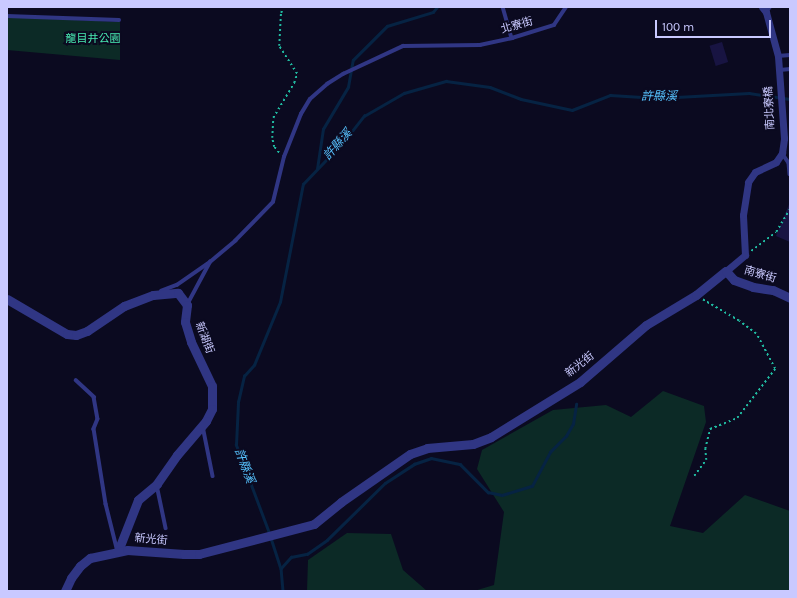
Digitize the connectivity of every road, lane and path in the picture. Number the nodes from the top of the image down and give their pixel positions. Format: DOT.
graph roads {
  1 [pos="283,7"];
  2 [pos="503,7"];
  3 [pos="566,7"];
  4 [pos="766,9"];
  5 [pos="7,16"];
  6 [pos="119,20"];
  7 [pos="512,38"];
  8 [pos="790,55"];
  9 [pos="778,56"];
  10 [pos="790,69"];
  11 [pos="780,74"];
  12 [pos="782,153"];
  13 [pos="284,157"];
  14 [pos="790,174"];
  15 [pos="790,209"];
  16 [pos="745,255"];
  17 [pos="210,262"];
  18 [pos="726,271"];
  19 [pos="153,295"];
  20 [pos="696,296"];
  21 [pos="790,298"];
  22 [pos="7,299"];
  23 [pos="187,305"];
  24 [pos="76,380"];
  25 [pos="202,425"];
  26 [pos="213,476"];
  27 [pos="694,476"];
  28 [pos="157,484"];
  29 [pos="166,528"];
  30 [pos="118,551"];
  31 [pos="65,591"];
  1 -- 13 [label="path"];
  2 -- 7 [label="lane"];
  3 -- 7 [label="lane, 北寮街"];
  4 -- 9 [label="street"];
  5 -- 6 [label="lane"];
  7 -- 13 [label="lane, 北寮街"];
  8 -- 9 [label="lane"];
  9 -- 11 [label="street"];
  10 -- 11 [label="lane"];
  11 -- 12 [label="street, 南北寮橋"];
  12 -- 14 [label="lane"];
  12 -- 16 [label="street"];
  13 -- 17 [label="lane, 北寮街"];
  15 -- 16 [label="path"];
  16 -- 18 [label="street, 新光街"];
  17 -- 19 [label="lane, 北寮街"];
  17 -- 23 [label="lane"];
  18 -- 20 [label="street, 新光街"];
  18 -- 21 [label="street, 南寮街"];
  19 -- 22 [label="street"];
  19 -- 23 [label="street"];
  20 -- 27 [label="path"];
  20 -- 30 [label="street, 新光街"];
  23 -- 25 [label="street, 新湖街"];
  24 -- 30 [label="lane"];
  25 -- 26 [label="lane"];
  25 -- 28 [label="street, 新湖街"];
  28 -- 29 [label="lane"];
  28 -- 30 [label="street, 新湖街"];
  30 -- 31 [label="street, 新光街"];
}
